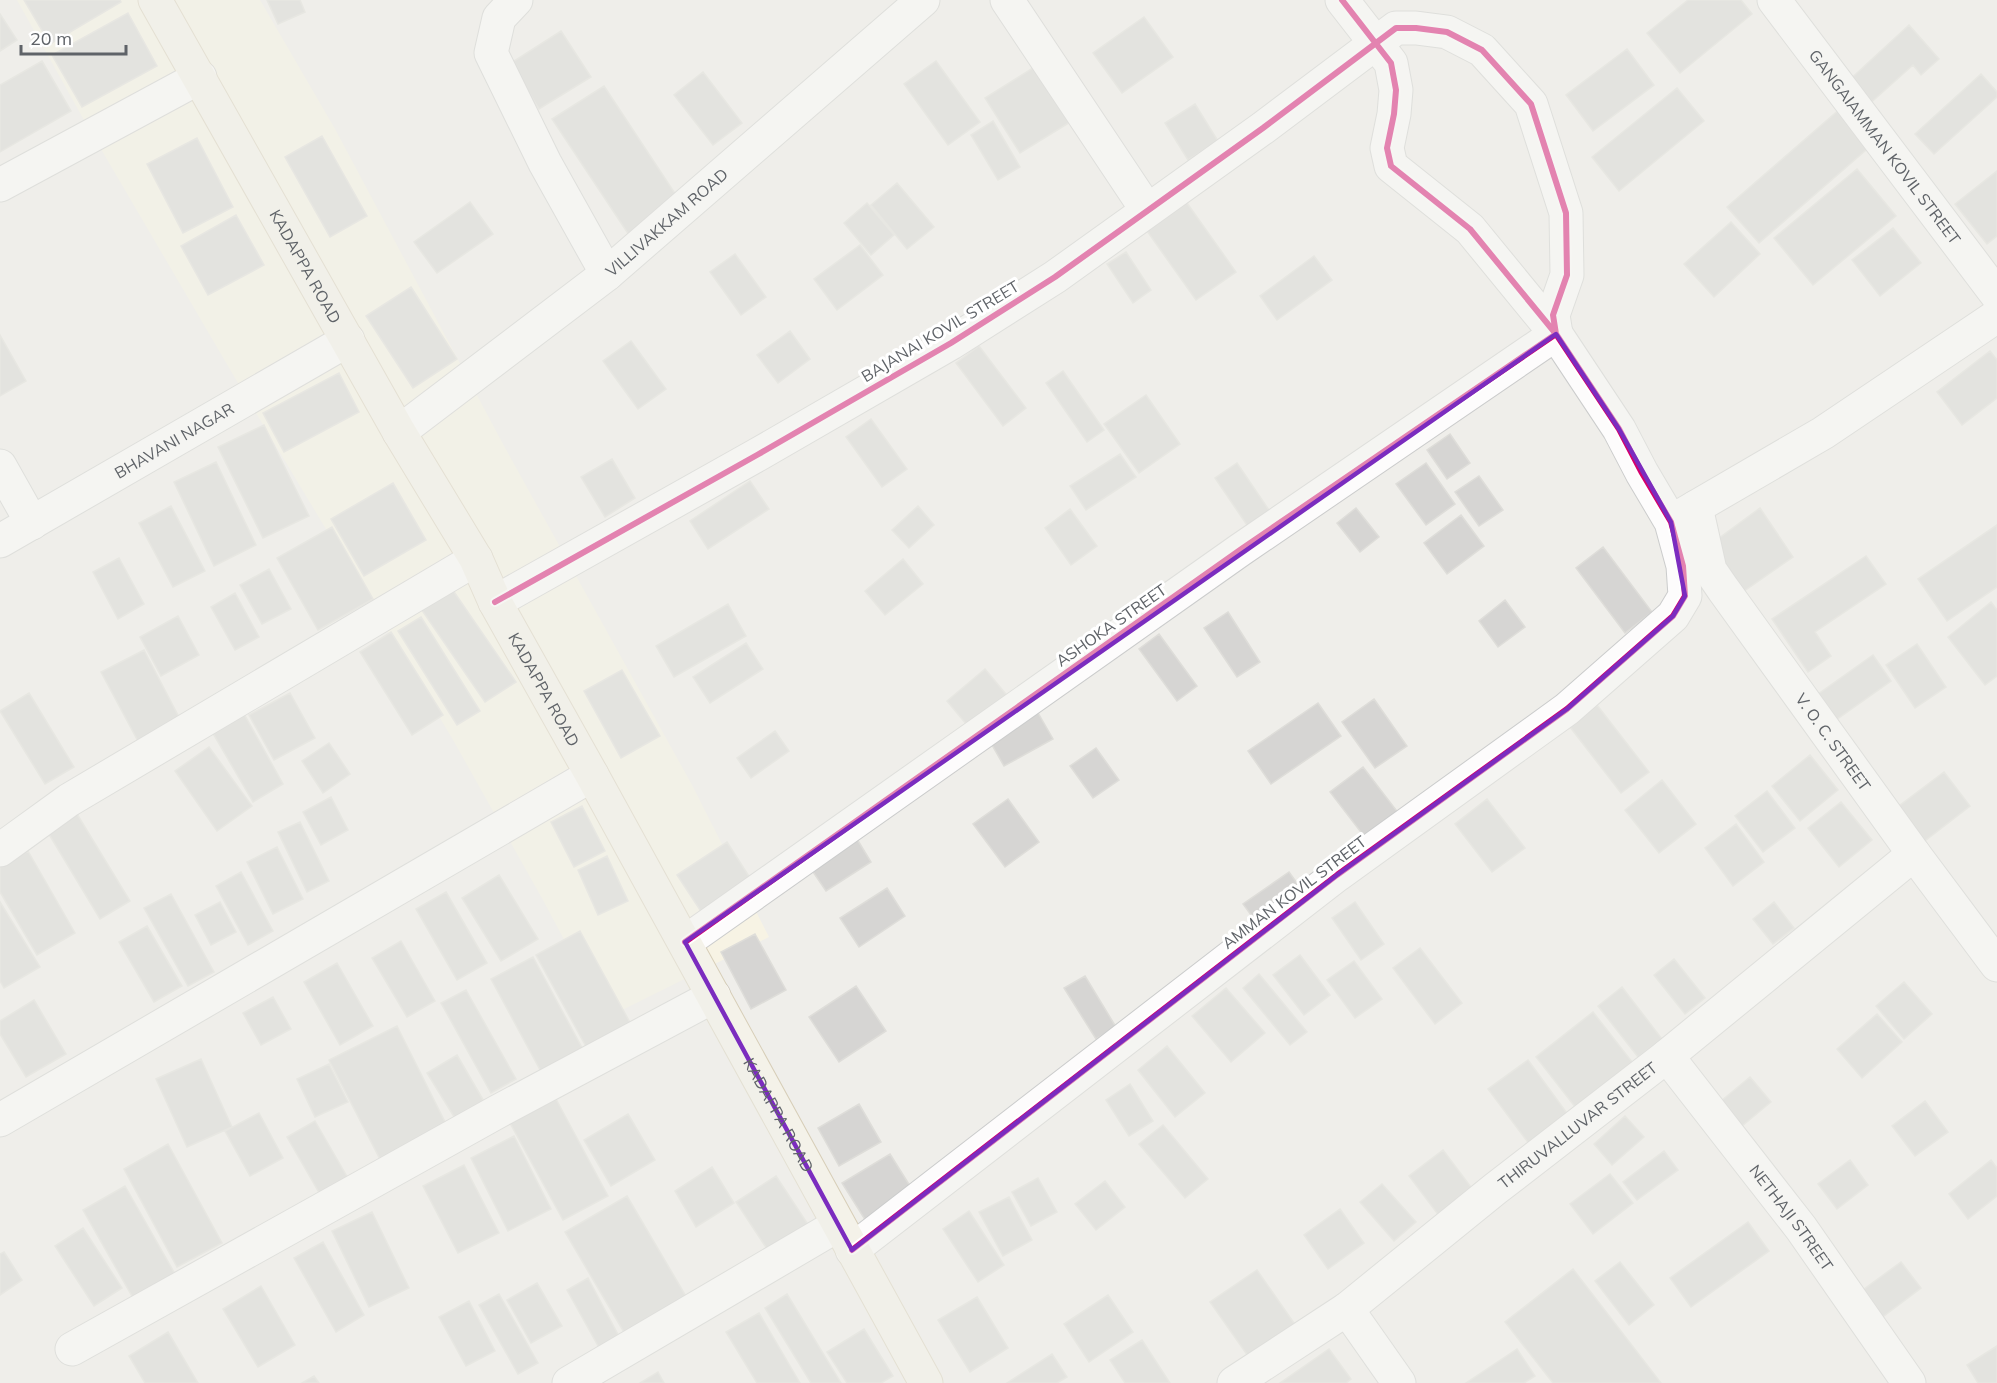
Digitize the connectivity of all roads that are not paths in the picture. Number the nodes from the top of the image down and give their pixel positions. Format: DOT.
graph roads {
  1 [pos="155,0"];
  2 [pos="516,0"];
  3 [pos="923,0"];
  4 [pos="1007,0"];
  5 [pos="1342,0"];
  6 [pos="1773,0"];
  7 [pos="1388,24"];
  8 [pos="200,76"];
  9 [pos="0,185"];
  10 [pos="1147,210"];
  11 [pos="607,274"];
  12 [pos="1997,295"];
  13 [pos="1997,316"];
  14 [pos="1556,334"];
  15 [pos="348,340"];
  16 [pos="399,432"];
  17 [pos="0,465"];
  18 [pos="1683,514"];
  19 [pos="32,523"];
  20 [pos="0,541"];
  21 [pos="476,559"];
  22 [pos="495,602"];
  23 [pos="592,775"];
  24 [pos="0,850"];
  25 [pos="1914,854"];
  26 [pos="685,942"];
  27 [pos="1997,964"];
  28 [pos="714,996"];
  29 [pos="1668,1056"];
  30 [pos="0,1120"];
  31 [pos="845,1237"];
  32 [pos="1347,1309"];
  33 [pos="72,1348"];
  34 [pos="569,1383"];
  35 [pos="926,1383"];
  36 [pos="1234,1383"];
  37 [pos="1399,1383"];
  38 [pos="1909,1383"];
  1 -- 8 [label="main road, KADAPPA ROAD"];
  2 -- 11 [label="street"];
  3 -- 11 [label="street, VILLIVAKKAM ROAD"];
  4 -- 10 [label="street"];
  5 -- 7 [label="street"];
  6 -- 12 [label="street, GANGAIAMMAN KOVIL STREET"];
  7 -- 10 [label="street, BAJANAI KOVIL STREET"];
  7 -- 14 [label="street"];
  7 -- 14 [label="street"];
  8 -- 9 [label="street"];
  8 -- 15 [label="main road, KADAPPA ROAD"];
  10 -- 22 [label="street, BAJANAI KOVIL STREET"];
  11 -- 16 [label="street, VILLIVAKKAM ROAD"];
  13 -- 18 [label="street"];
  14 -- 18 [label="street"];
  14 -- 26 [label="street, ASHOKA STREET"];
  15 -- 16 [label="main road, KADAPPA ROAD"];
  15 -- 19 [label="street, BHAVANI NAGAR"];
  16 -- 21 [label="main road, KADAPPA ROAD"];
  17 -- 19 [label="street"];
  18 -- 25 [label="street, V. O. C. STREET"];
  18 -- 31 [label="street, AMMAN KOVIL STREET"];
  19 -- 20 [label="street, BHAVANI NAGAR"];
  21 -- 22 [label="main road, KADAPPA ROAD"];
  21 -- 24 [label="street"];
  22 -- 23 [label="main road, KADAPPA ROAD"];
  23 -- 26 [label="main road, KADAPPA ROAD"];
  23 -- 30 [label="street"];
  25 -- 27 [label="street, V. O. C. STREET"];
  25 -- 29 [label="street, THIRUVALLUVAR STREET"];
  26 -- 28 [label="main road, KADAPPA ROAD"];
  28 -- 31 [label="main road, KADAPPA ROAD"];
  28 -- 33 [label="street"];
  29 -- 32 [label="street, THIRUVALLUVAR STREET"];
  29 -- 38 [label="street, NETHAJI STREET"];
  31 -- 34 [label="street, AMMAN KOVIL STREET"];
  31 -- 35 [label="main road, KADAPPA ROAD"];
  32 -- 36 [label="street, THIRUVALLUVAR STREET"];
  32 -- 37 [label="street"];
}
